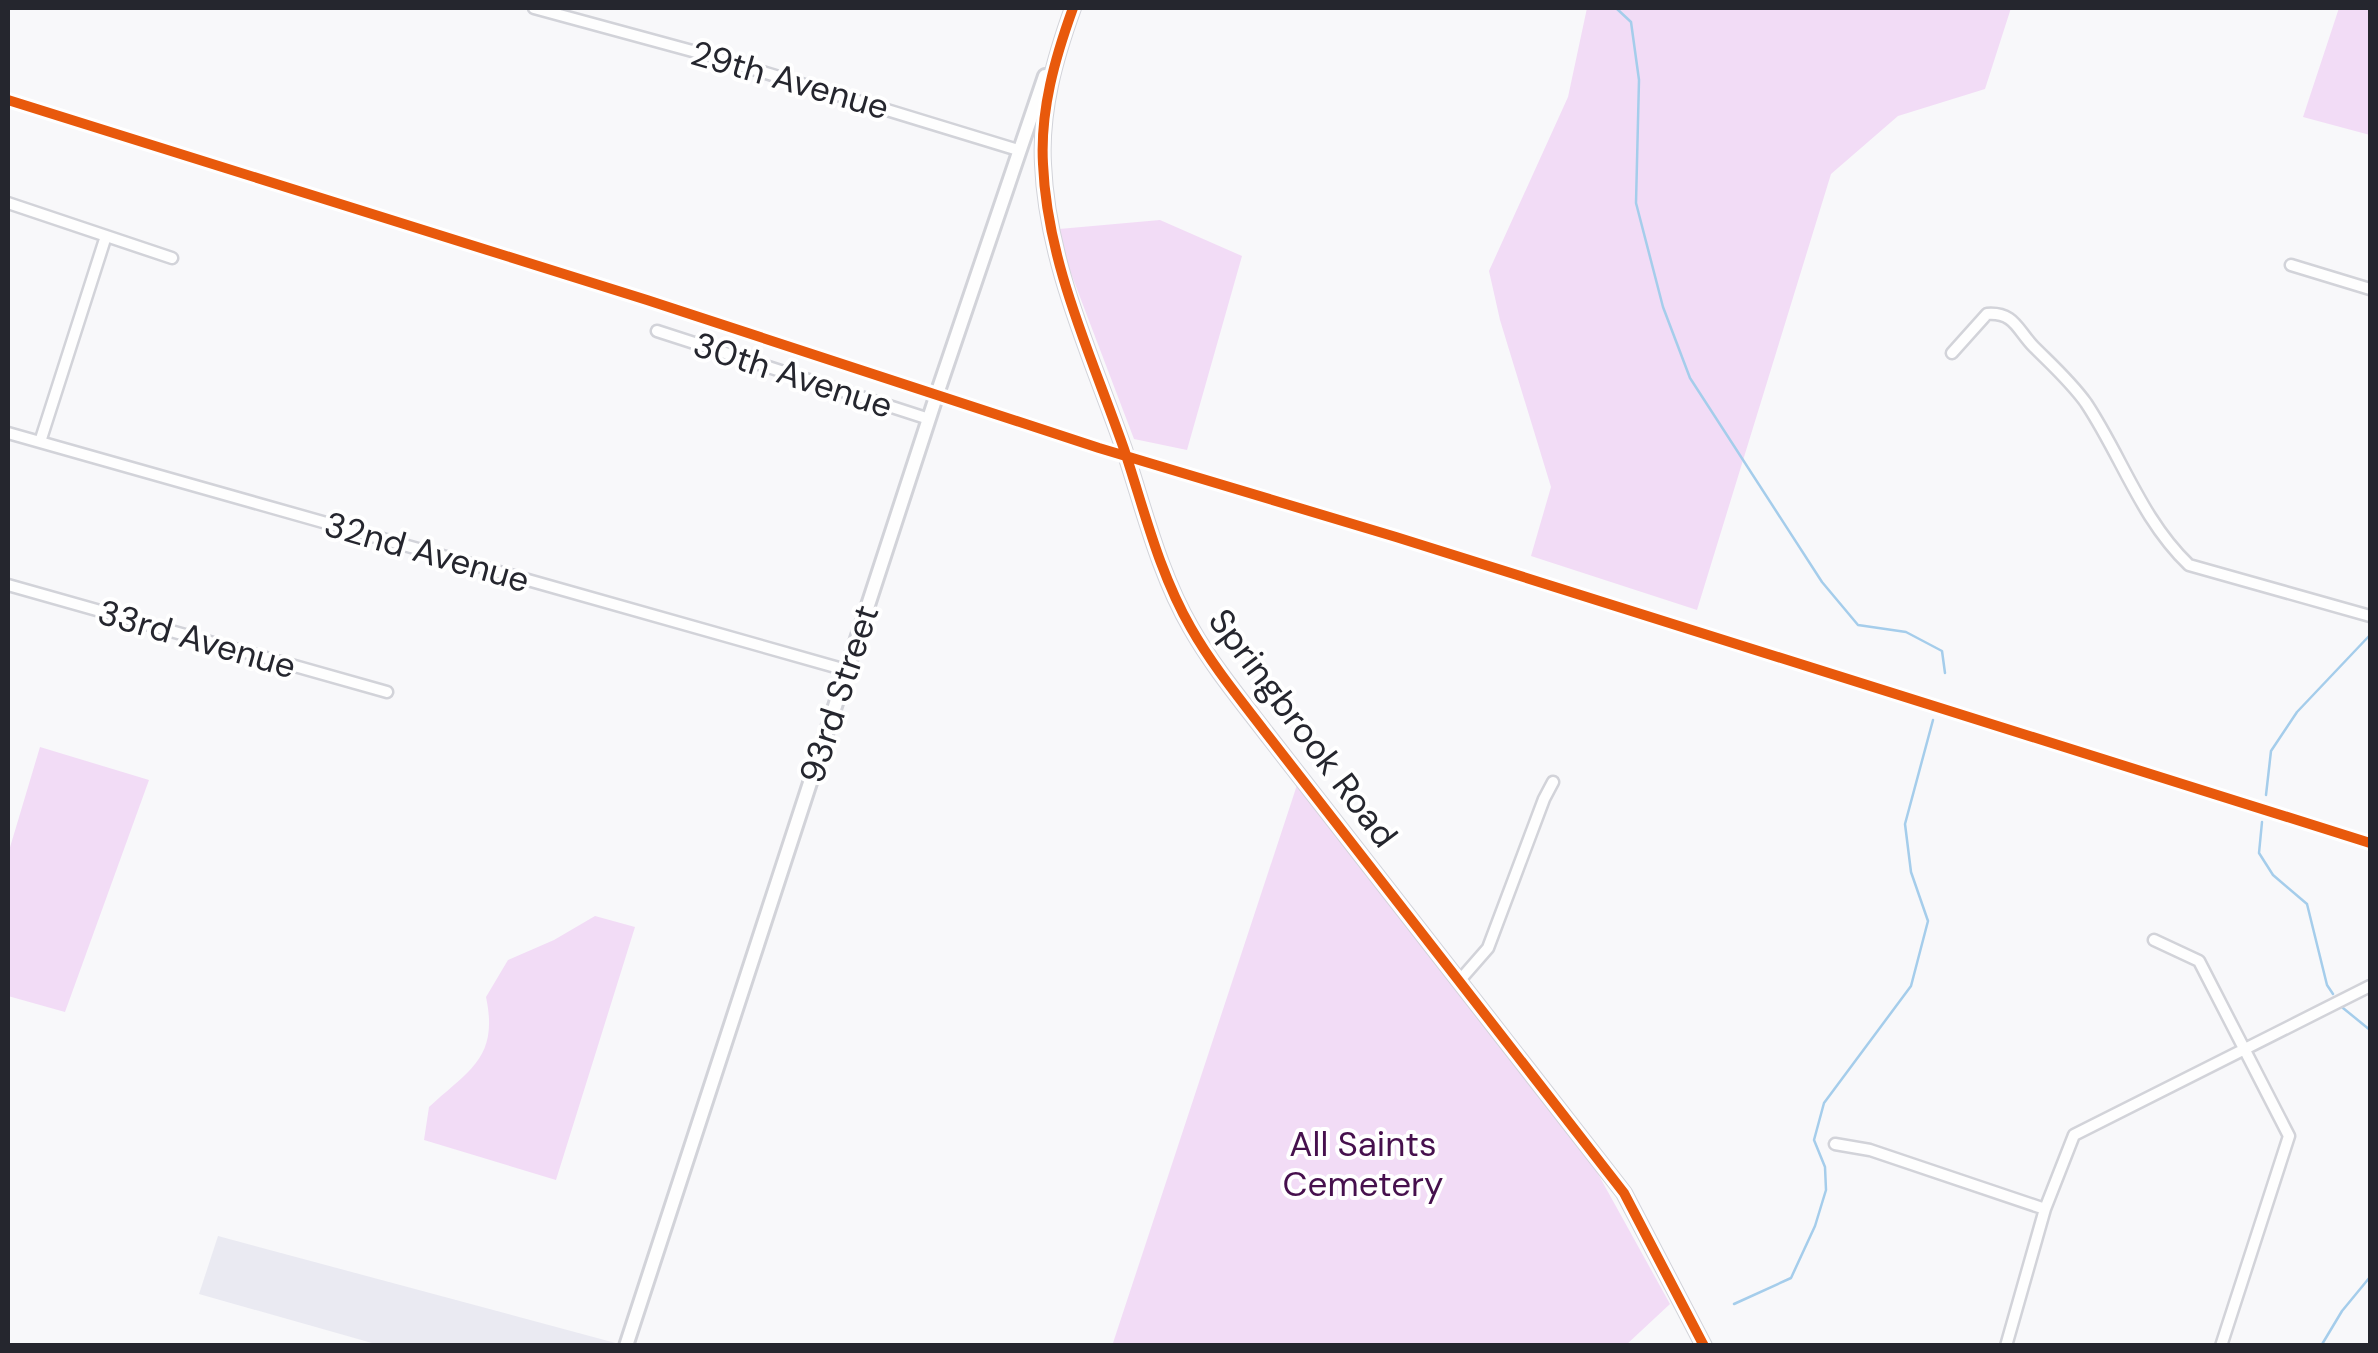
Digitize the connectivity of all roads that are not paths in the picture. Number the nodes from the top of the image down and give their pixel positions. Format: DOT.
graph roads {
  1 [pos="534,8"];
  2 [pos="1072,8"];
  3 [pos="1059,46"];
  4 [pos="1018,150"];
  5 [pos="1042,160"];
  6 [pos="8,204"];
  7 [pos="106,236"];
  8 [pos="172,258"];
  9 [pos="2291,265"];
  10 [pos="2370,288"];
  11 [pos="657,331"];
  12 [pos="1952,353"];
  13 [pos="928,420"];
  14 [pos="8,433"];
  15 [pos="40,442"];
  16 [pos="8,584"];
  17 [pos="2370,616"];
  18 [pos="846,670"];
  19 [pos="386,692"];
  20 [pos="1553,782"];
  21 [pos="2154,940"];
  22 [pos="1460,980"];
  23 [pos="2370,986"];
  24 [pos="2244,1048"];
  25 [pos="1834,1144"];
  26 [pos="2045,1209"];
  27 [pos="626,1346"];
  28 [pos="1704,1346"];
  29 [pos="2006,1346"];
  30 [pos="2221,1346"];
  1 -- 4 [label="street, 29th Avenue"];
  2 -- 3 [label="street, Springbrook Road"];
  3 -- 4 [label="street, 93rd Street"];
  3 -- 5 [label="street, Springbrook Road"];
  4 -- 5 [label="street, 29th Avenue"];
  4 -- 13 [label="street, 93rd Street"];
  5 -- 22 [label="street, Springbrook Road"];
  6 -- 7 [label="street"];
  7 -- 8 [label="street"];
  7 -- 15 [label="street"];
  9 -- 10 [label="street"];
  11 -- 13 [label="street, 30th Avenue"];
  12 -- 17 [label="street"];
  13 -- 18 [label="street, 93rd Street"];
  14 -- 15 [label="street, 32nd Avenue"];
  15 -- 18 [label="street, 32nd Avenue"];
  16 -- 19 [label="street, 33rd Avenue"];
  18 -- 27 [label="street, 93rd Street"];
  20 -- 22 [label="street"];
  21 -- 24 [label="street"];
  22 -- 28 [label="street, Springbrook Road"];
  23 -- 24 [label="street"];
  24 -- 26 [label="street"];
  24 -- 30 [label="street"];
  25 -- 26 [label="street"];
  26 -- 29 [label="street"];
}
